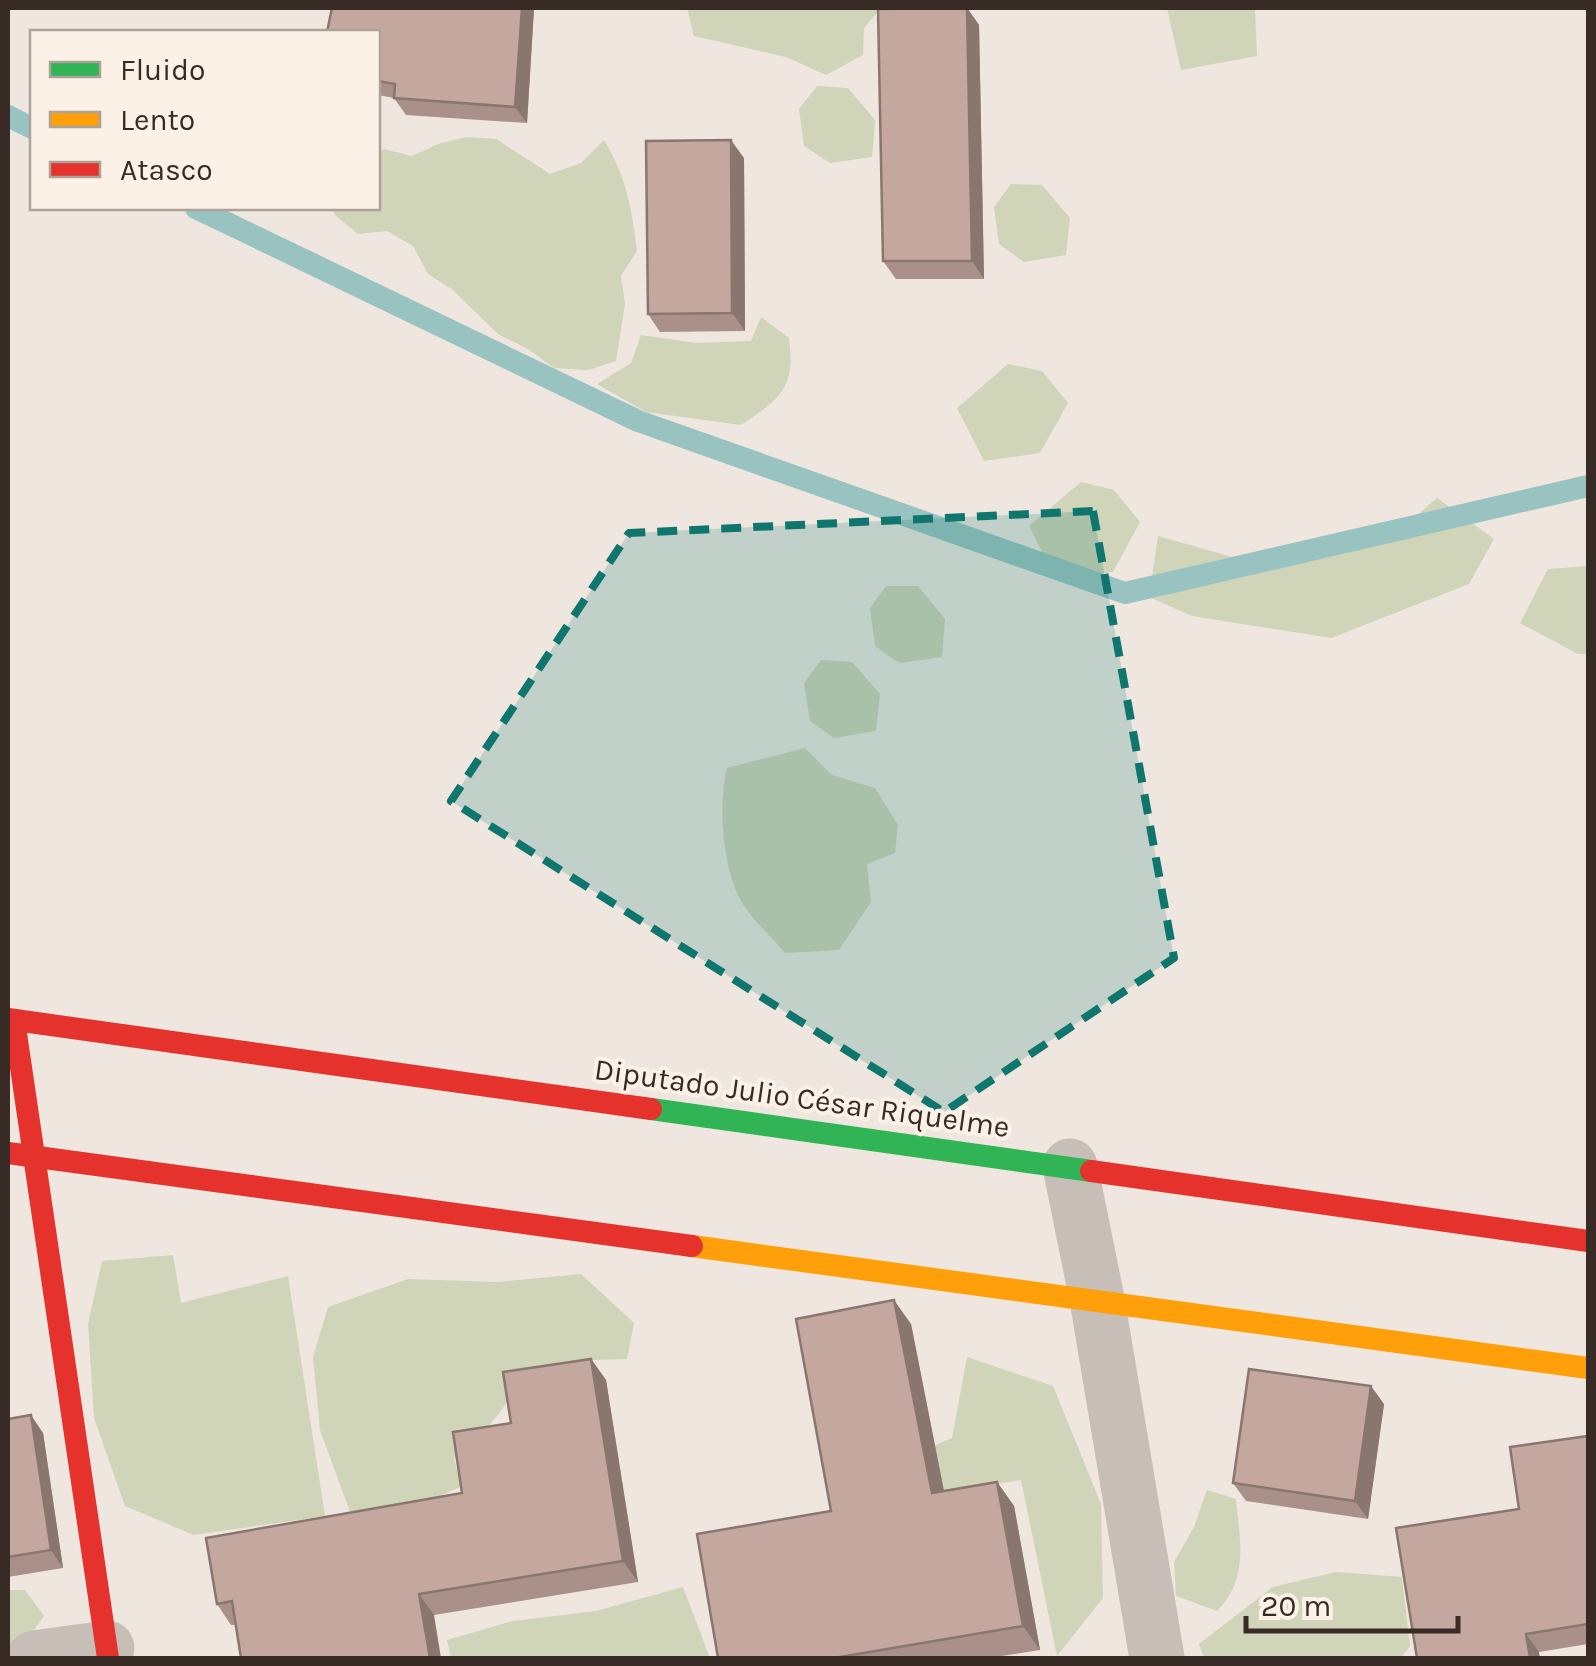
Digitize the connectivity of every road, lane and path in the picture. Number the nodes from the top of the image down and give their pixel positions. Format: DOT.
graph roads {
  1 [pos="11,1019"];
  2 [pos="8,1153"];
  3 [pos="35,1157"];
  4 [pos="1070,1166"];
  5 [pos="1588,1241"];
  6 [pos="1097,1299"];
  7 [pos="1588,1368"];
  8 [pos="108,1653"];
  9 [pos="34,1658"];
  10 [pos="1158,1658"];
  1 -- 3 [label="street"];
  1 -- 4 [label="street, Diputado Julio César Riquelme"];
  2 -- 3 [label="street"];
  3 -- 6 [label="street"];
  3 -- 8 [label="street"];
  4 -- 5 [label="street, Diputado Julio César Riquelme"];
  4 -- 6 [label="street"];
  6 -- 7 [label="street"];
  6 -- 10 [label="street"];
  8 -- 9 [label="street"];
}
